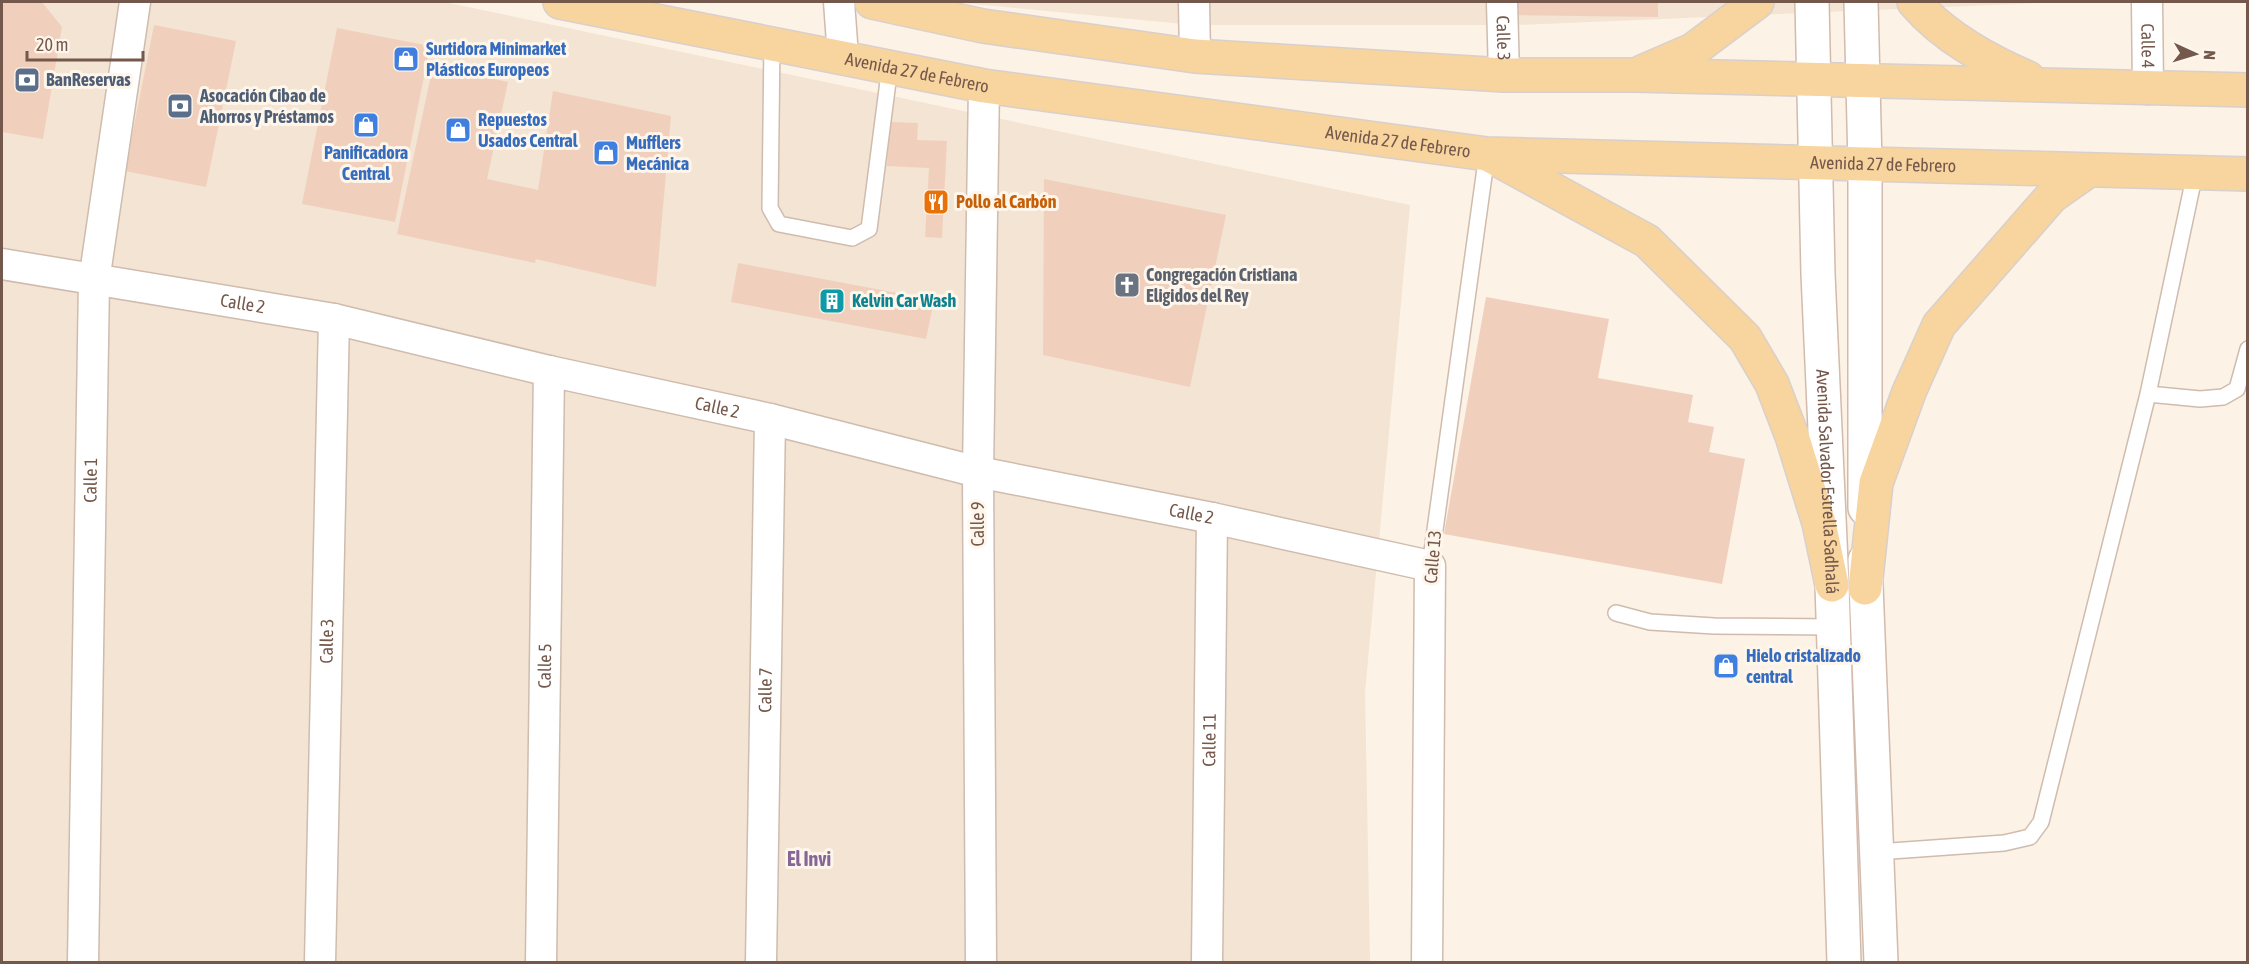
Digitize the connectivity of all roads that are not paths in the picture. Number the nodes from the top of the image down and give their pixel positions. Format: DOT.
graph roads {
  1 [pos="135,2"];
  2 [pos="560,2"];
  3 [pos="838,2"];
  4 [pos="872,2"];
  5 [pos="1194,2"];
  6 [pos="1503,2"];
  7 [pos="1757,2"];
  8 [pos="1812,2"];
  9 [pos="1861,2"];
  10 [pos="1914,2"];
  11 [pos="2147,2"];
  12 [pos="772,42"];
  13 [pos="843,56"];
  14 [pos="1196,56"];
  15 [pos="890,66"];
  16 [pos="1504,75"];
  17 [pos="1635,75"];
  18 [pos="1813,81"];
  19 [pos="1864,81"];
  20 [pos="2041,84"];
  21 [pos="984,86"];
  22 [pos="2148,89"];
  23 [pos="2247,90"];
  24 [pos="1486,154"];
  25 [pos="1815,163"];
  26 [pos="1865,165"];
  27 [pos="2089,170"];
  28 [pos="2195,173"];
  29 [pos="2247,174"];
  30 [pos="2,264"];
  31 [pos="94,280"];
  32 [pos="334,319"];
  33 [pos="2247,349"];
  34 [pos="549,370"];
  35 [pos="2148,394"];
  36 [pos="770,419"];
  37 [pos="978,472"];
  38 [pos="1212,518"];
  39 [pos="1430,566"];
  40 [pos="1832,585"];
  41 [pos="1865,588"];
  42 [pos="1616,613"];
  43 [pos="1834,627"];
  44 [pos="1877,852"];
  45 [pos="83,963"];
  46 [pos="320,963"];
  47 [pos="541,963"];
  48 [pos="761,963"];
  49 [pos="981,963"];
  50 [pos="1207,963"];
  51 [pos="1426,963"];
  52 [pos="1844,963"];
  53 [pos="1881,963"];
  1 -- 31 [label="street, Calle 1"];
  2 -- 12 [label="main road, Avenida 27 de Febrero"];
  3 -- 13 [label="street"];
  4 -- 14 [label="main road"];
  5 -- 14 [label="street"];
  6 -- 16 [label="street, Calle 3"];
  7 -- 17 [label="main road"];
  8 -- 18 [label="main road, Avenida Salvador Estrella Sadhalá"];
  9 -- 19 [label="main road, Avenida Salvador Estrella Sadhalá"];
  10 -- 20 [label="main road"];
  11 -- 22 [label="street, Calle 4"];
  12 -- 13 [label="main road, Avenida 27 de Febrero"];
  12 -- 15 [label="lane"];
  13 -- 15 [label="main road, Avenida 27 de Febrero"];
  14 -- 16 [label="main road"];
  15 -- 21 [label="main road, Avenida 27 de Febrero"];
  16 -- 17 [label="main road"];
  17 -- 18 [label="main road"];
  18 -- 19 [label="main road"];
  18 -- 25 [label="main road, Avenida Salvador Estrella Sadhalá"];
  19 -- 20 [label="main road"];
  19 -- 26 [label="main road, Avenida Salvador Estrella Sadhalá"];
  20 -- 22 [label="main road"];
  21 -- 24 [label="main road, Avenida 27 de Febrero"];
  21 -- 37 [label="street, Calle 9"];
  22 -- 23 [label="main road"];
  24 -- 25 [label="main road, Avenida 27 de Febrero"];
  24 -- 39 [label="lane, Calle 13"];
  24 -- 40 [label="main road"];
  25 -- 26 [label="main road, Avenida 27 de Febrero"];
  25 -- 40 [label="main road, Avenida Salvador Estrella Sadhalá"];
  26 -- 27 [label="main road, Avenida 27 de Febrero"];
  26 -- 41 [label="main road, Avenida Salvador Estrella Sadhalá"];
  27 -- 28 [label="main road, Avenida 27 de Febrero"];
  27 -- 41 [label="main road"];
  28 -- 29 [label="main road, Avenida 27 de Febrero"];
  28 -- 35 [label="lane"];
  30 -- 31 [label="street, Calle 2"];
  31 -- 32 [label="street, Calle 2"];
  31 -- 45 [label="street, Calle 1"];
  32 -- 34 [label="street, Calle 2"];
  32 -- 46 [label="street, Calle 3"];
  33 -- 35 [label="lane"];
  34 -- 36 [label="street, Calle 2"];
  34 -- 47 [label="street, Calle 5"];
  35 -- 44 [label="lane"];
  36 -- 37 [label="street, Calle 2"];
  36 -- 48 [label="street, Calle 7"];
  37 -- 38 [label="street, Calle 2"];
  37 -- 49 [label="street, Calle 9"];
  38 -- 39 [label="street, Calle 2"];
  38 -- 50 [label="street, Calle 11"];
  39 -- 51 [label="street, Calle 13"];
  40 -- 43 [label="main road, Avenida Salvador Estrella Sadhalá"];
  41 -- 44 [label="main road, Avenida Salvador Estrella Sadhalá"];
  42 -- 43 [label="lane"];
  43 -- 52 [label="main road, Avenida Salvador Estrella Sadhalá"];
  44 -- 53 [label="main road, Avenida Salvador Estrella Sadhalá"];
}
